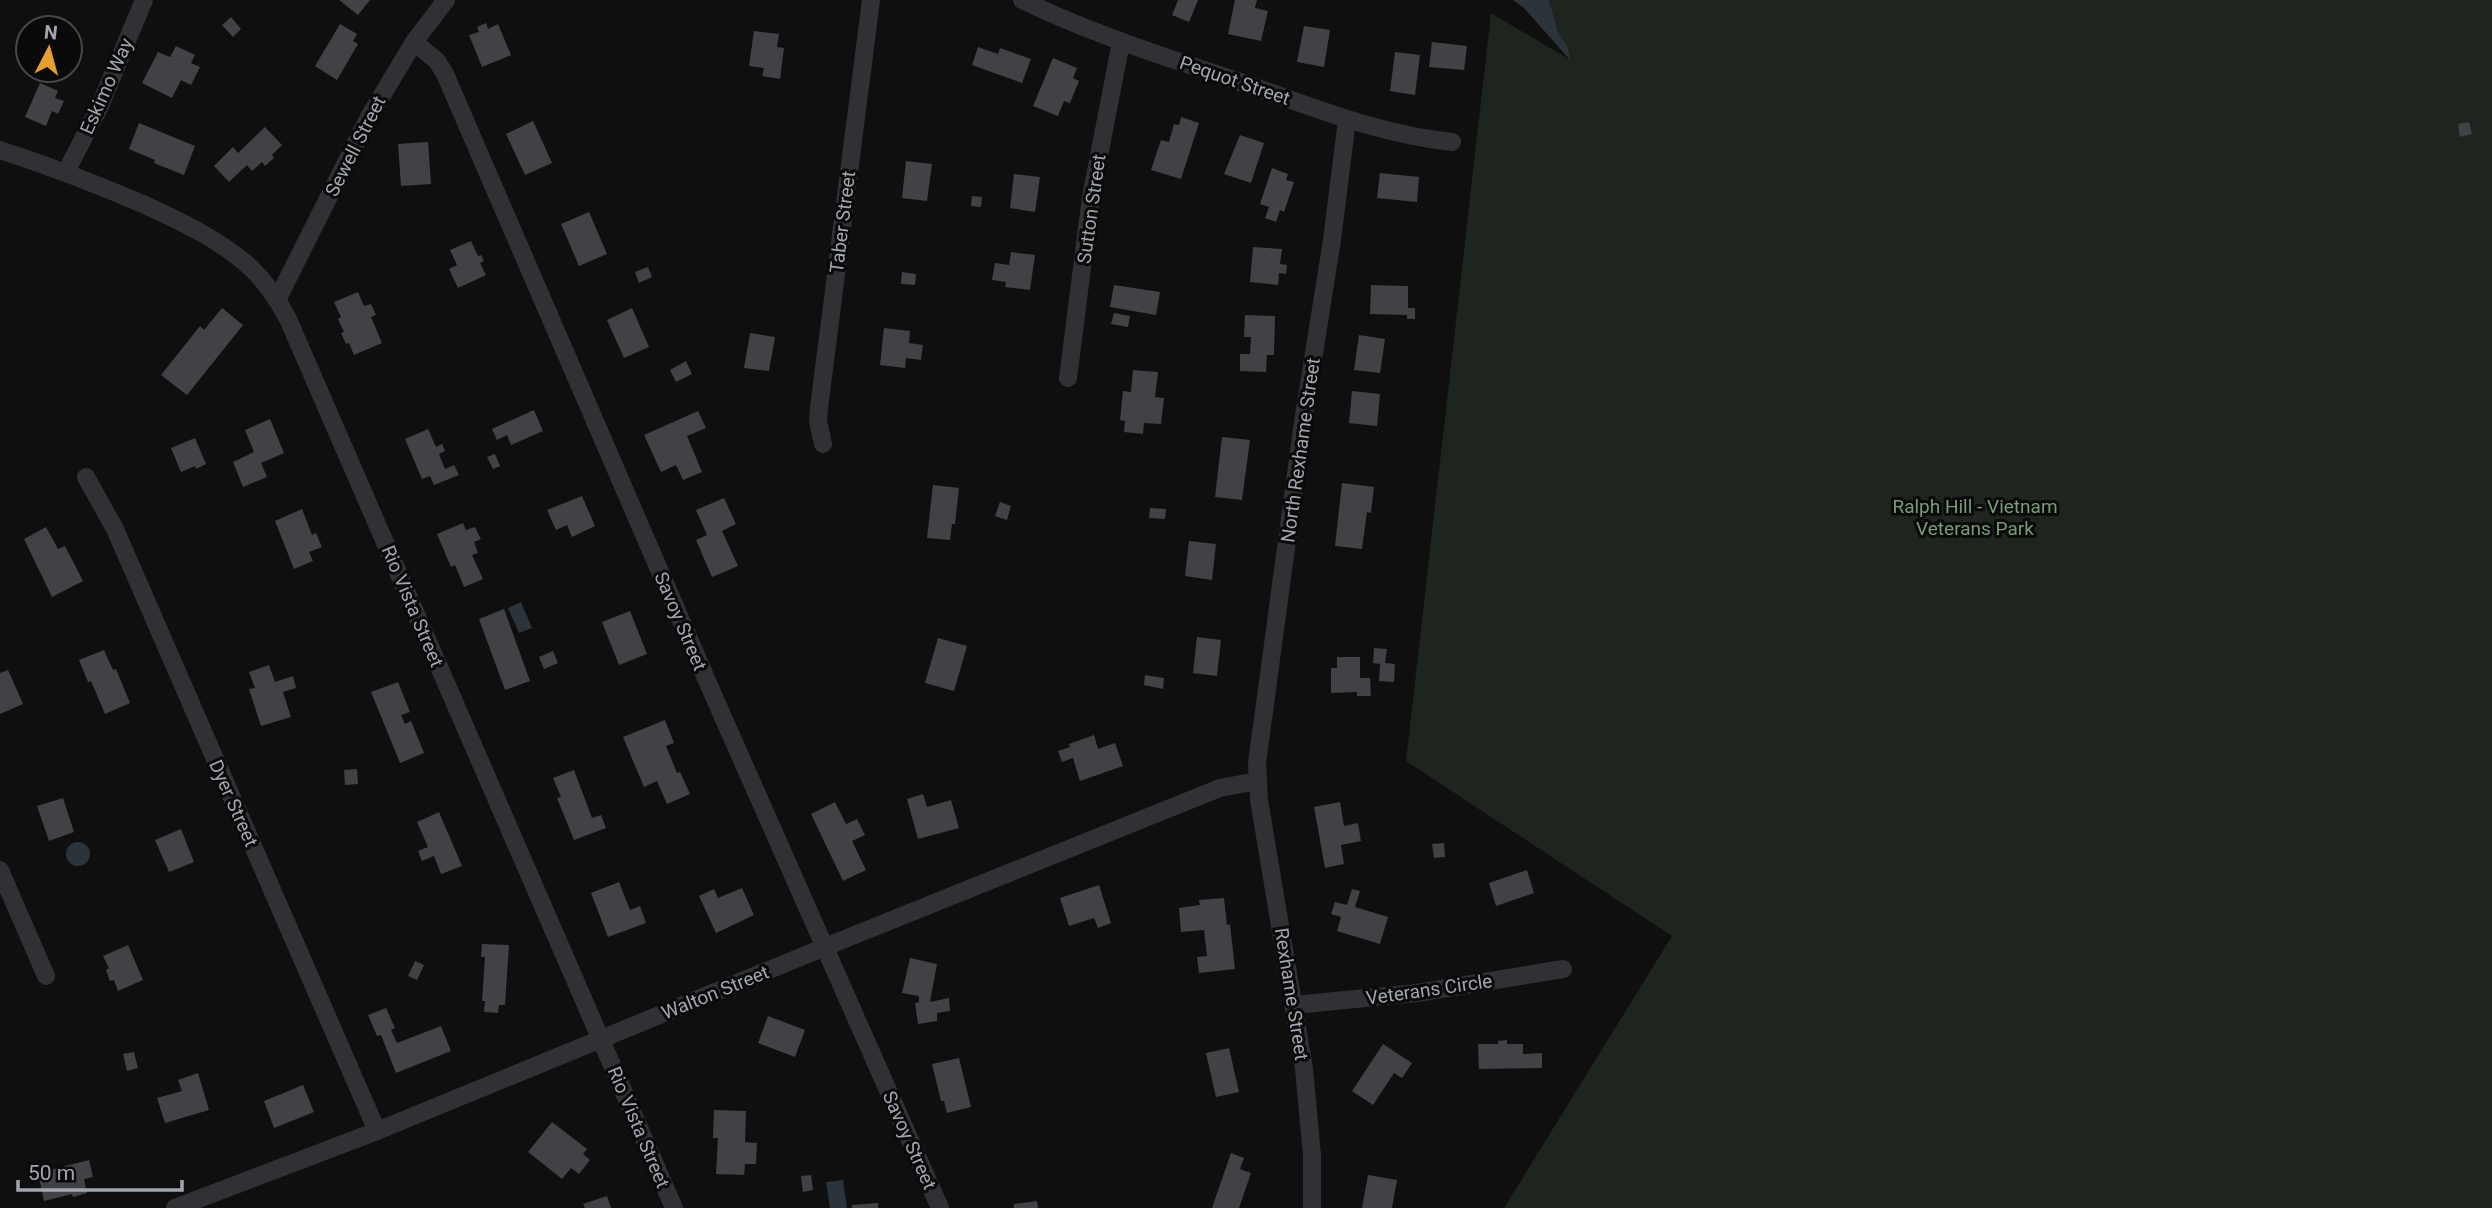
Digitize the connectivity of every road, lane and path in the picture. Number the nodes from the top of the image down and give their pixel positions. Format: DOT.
graph roads {
  1 [pos="145,0"];
  2 [pos="446,0"];
  3 [pos="871,0"];
  4 [pos="1023,0"];
  5 [pos="414,42"];
  6 [pos="1121,42"];
  7 [pos="1347,120"];
  8 [pos="1452,142"];
  9 [pos="0,150"];
  10 [pos="66,172"];
  11 [pos="277,300"];
  12 [pos="1068,378"];
  13 [pos="823,444"];
  14 [pos="86,477"];
  15 [pos="1257,781"];
  16 [pos="0,870"];
  17 [pos="825,947"];
  18 [pos="1563,969"];
  19 [pos="46,976"];
  20 [pos="1294,1005"];
  21 [pos="601,1039"];
  22 [pos="377,1131"];
  23 [pos="175,1208"];
  24 [pos="674,1208"];
  25 [pos="940,1208"];
  26 [pos="1311,1208"];
  1 -- 10 [label="street, Eskimo Way"];
  2 -- 5 [label="street, Sewell Street"];
  3 -- 13 [label="street, Taber Street"];
  4 -- 6 [label="street, Pequot Street"];
  5 -- 11 [label="street, Sewell Street"];
  5 -- 17 [label="street, Savoy Street"];
  6 -- 7 [label="street, Pequot Street"];
  6 -- 12 [label="street, Sutton Street"];
  7 -- 8 [label="street, Pequot Street"];
  7 -- 15 [label="street, North Rexhame Street"];
  9 -- 10 [label="street, Rio Vista Street"];
  10 -- 11 [label="street, Rio Vista Street"];
  11 -- 21 [label="street, Rio Vista Street"];
  14 -- 22 [label="street, Dyer Street"];
  15 -- 17 [label="street, Walton Street"];
  15 -- 20 [label="street, Rexhame Street"];
  16 -- 19 [label="street"];
  17 -- 21 [label="street, Walton Street"];
  17 -- 25 [label="street, Savoy Street"];
  18 -- 20 [label="street, Veterans Circle"];
  20 -- 26 [label="street, Rexhame Street"];
  21 -- 22 [label="street, Walton Street"];
  21 -- 24 [label="street, Rio Vista Street"];
  22 -- 23 [label="street, Walton Street"];
}
